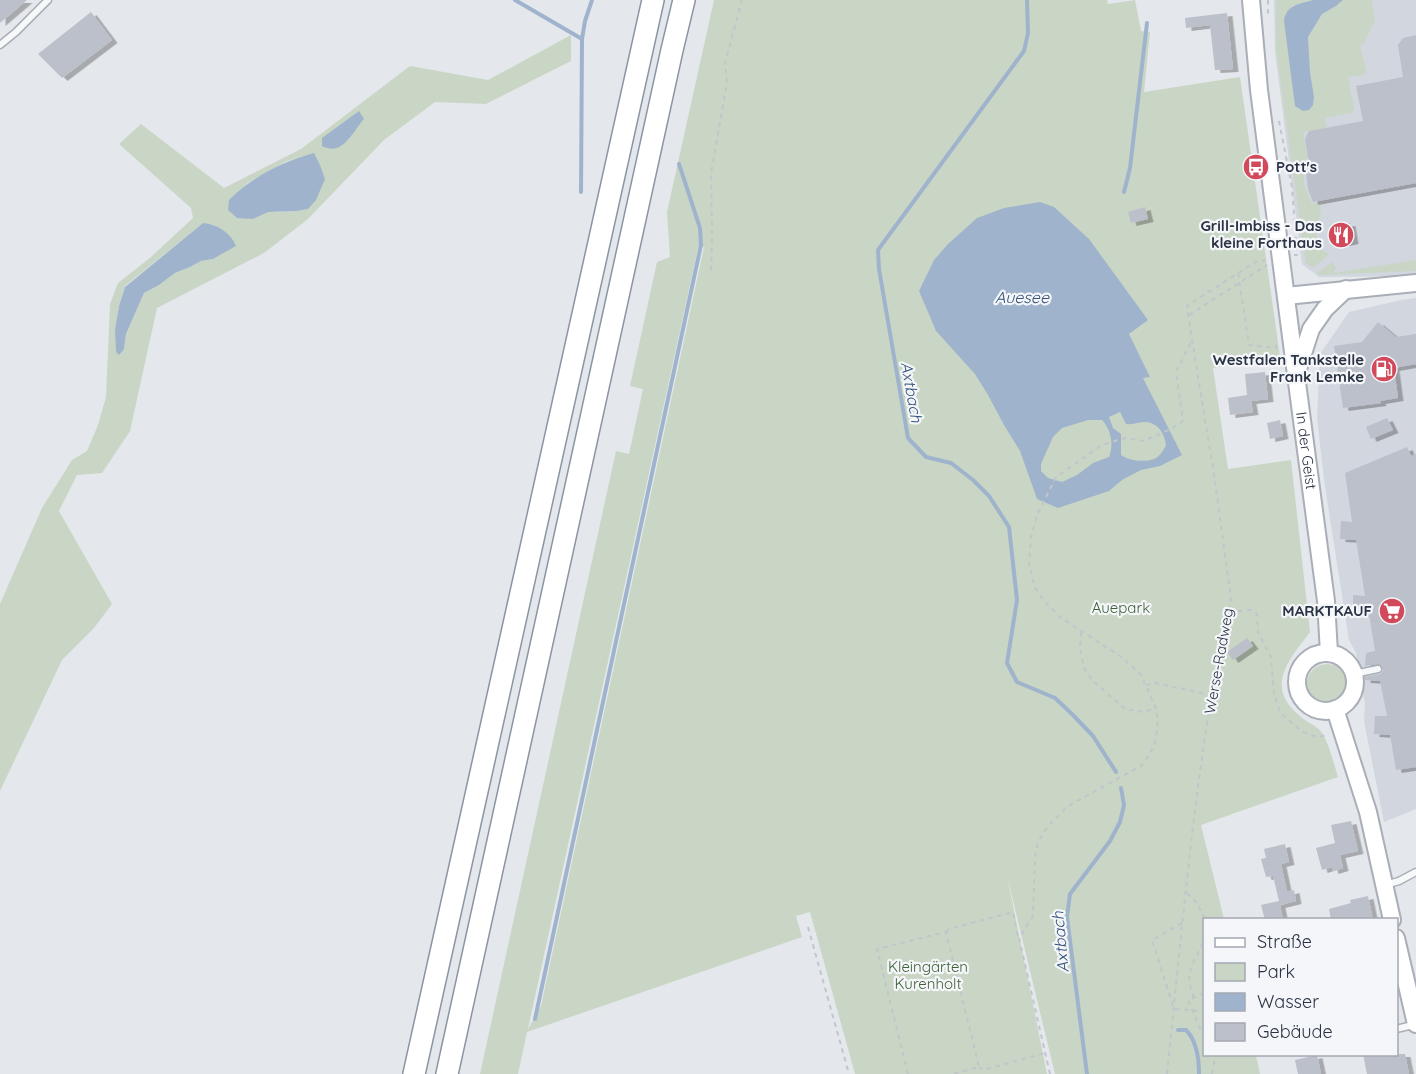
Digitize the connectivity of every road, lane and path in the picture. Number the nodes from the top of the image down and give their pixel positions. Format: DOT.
graph roads {
  1 [pos="48,0"];
  2 [pos="654,0"];
  3 [pos="684,0"];
  4 [pos="742,0"];
  5 [pos="1251,0"];
  6 [pos="1268,0"];
  7 [pos="1268,13"];
  8 [pos="0,45"];
  9 [pos="1279,118"];
  10 [pos="1274,258"];
  11 [pos="711,270"];
  12 [pos="1238,273"];
  13 [pos="1239,282"];
  14 [pos="1416,283"];
  15 [pos="1346,289"];
  16 [pos="1286,296"];
  17 [pos="1189,315"];
  18 [pos="1275,336"];
  19 [pos="1192,340"];
  20 [pos="1296,375"];
  21 [pos="1229,612"];
  22 [pos="1081,632"];
  23 [pos="1329,653"];
  24 [pos="1378,669"];
  25 [pos="1354,674"];
  26 [pos="1146,685"];
  27 [pos="1212,695"];
  28 [pos="1156,708"];
  29 [pos="1335,710"];
  30 [pos="1343,731"];
  31 [pos="1416,872"];
  32 [pos="1385,885"];
  33 [pos="1185,892"];
  34 [pos="1205,918"];
  35 [pos="1392,918"];
  36 [pos="1182,923"];
  37 [pos="808,927"];
  38 [pos="946,932"];
  39 [pos="1018,938"];
  40 [pos="1203,941"];
  41 [pos="1398,947"];
  42 [pos="1203,994"];
  43 [pos="1194,998"];
  44 [pos="1174,1009"];
  45 [pos="1192,1011"];
  46 [pos="1200,1011"];
  47 [pos="1416,1024"];
  48 [pos="1398,1028"];
  49 [pos="1203,1029"];
  50 [pos="1045,1053"];
  51 [pos="1216,1056"];
  52 [pos="979,1067"];
  53 [pos="414,1074"];
  54 [pos="447,1074"];
  55 [pos="849,1074"];
  56 [pos="908,1074"];
  57 [pos="953,1074"];
  58 [pos="1050,1074"];
  59 [pos="1167,1074"];
  60 [pos="1212,1074"];
  1 -- 8 [label="lane"];
  2 -- 53 [label="highway"];
  3 -- 54 [label="highway"];
  4 -- 11 [label="path"];
  5 -- 10 [label="main road, In der Geist"];
  6 -- 7 [label="path"];
  9 -- 10 [label="path"];
  10 -- 12 [label="path"];
  10 -- 13 [label="path"];
  10 -- 16 [label="main road, In der Geist"];
  12 -- 13 [label="path"];
  12 -- 17 [label="path"];
  13 -- 17 [label="path"];
  13 -- 18 [label="path"];
  14 -- 15 [label="main road"];
  15 -- 16 [label="main road"];
  15 -- 20 [label="main road"];
  16 -- 20 [label="main road, In der Geist"];
  17 -- 19 [label="path, Werse-Radweg"];
  19 -- 21 [label="path, Werse-Radweg"];
  19 -- 22 [label="path"];
  20 -- 23 [label="main road, In der Geist"];
  21 -- 27 [label="path, Werse-Radweg"];
  21 -- 30 [label="path"];
  22 -- 26 [label="path"];
  22 -- 28 [label="path"];
  23 -- 25 [label="main road"];
  23 -- 29 [label="main road"];
  24 -- 25 [label="lane"];
  25 -- 29 [label="main road"];
  26 -- 27 [label="path"];
  26 -- 28 [label="path"];
  27 -- 33 [label="path, Werse-Radweg"];
  28 -- 39 [label="path"];
  29 -- 30 [label="main road"];
  30 -- 32 [label="main road"];
  31 -- 32 [label="lane"];
  32 -- 35 [label="main road"];
  33 -- 34 [label="path"];
  33 -- 36 [label="path, Werse-Radweg"];
  36 -- 44 [label="path, Werse-Radweg"];
  36 -- 44 [label="path"];
  37 -- 55 [label="path"];
  38 -- 39 [label="path"];
  38 -- 52 [label="path"];
  38 -- 56 [label="path"];
  39 -- 50 [label="path"];
  40 -- 43 [label="path"];
  41 -- 47 [label="main road"];
  42 -- 43 [label="path"];
  43 -- 45 [label="path"];
  44 -- 45 [label="path"];
  44 -- 59 [label="path, Werse-Radweg"];
  45 -- 46 [label="path"];
  45 -- 49 [label="path"];
  47 -- 48 [label="lane"];
  50 -- 52 [label="path"];
  50 -- 58 [label="path"];
  51 -- 60 [label="path"];
  52 -- 57 [label="path"];
}
